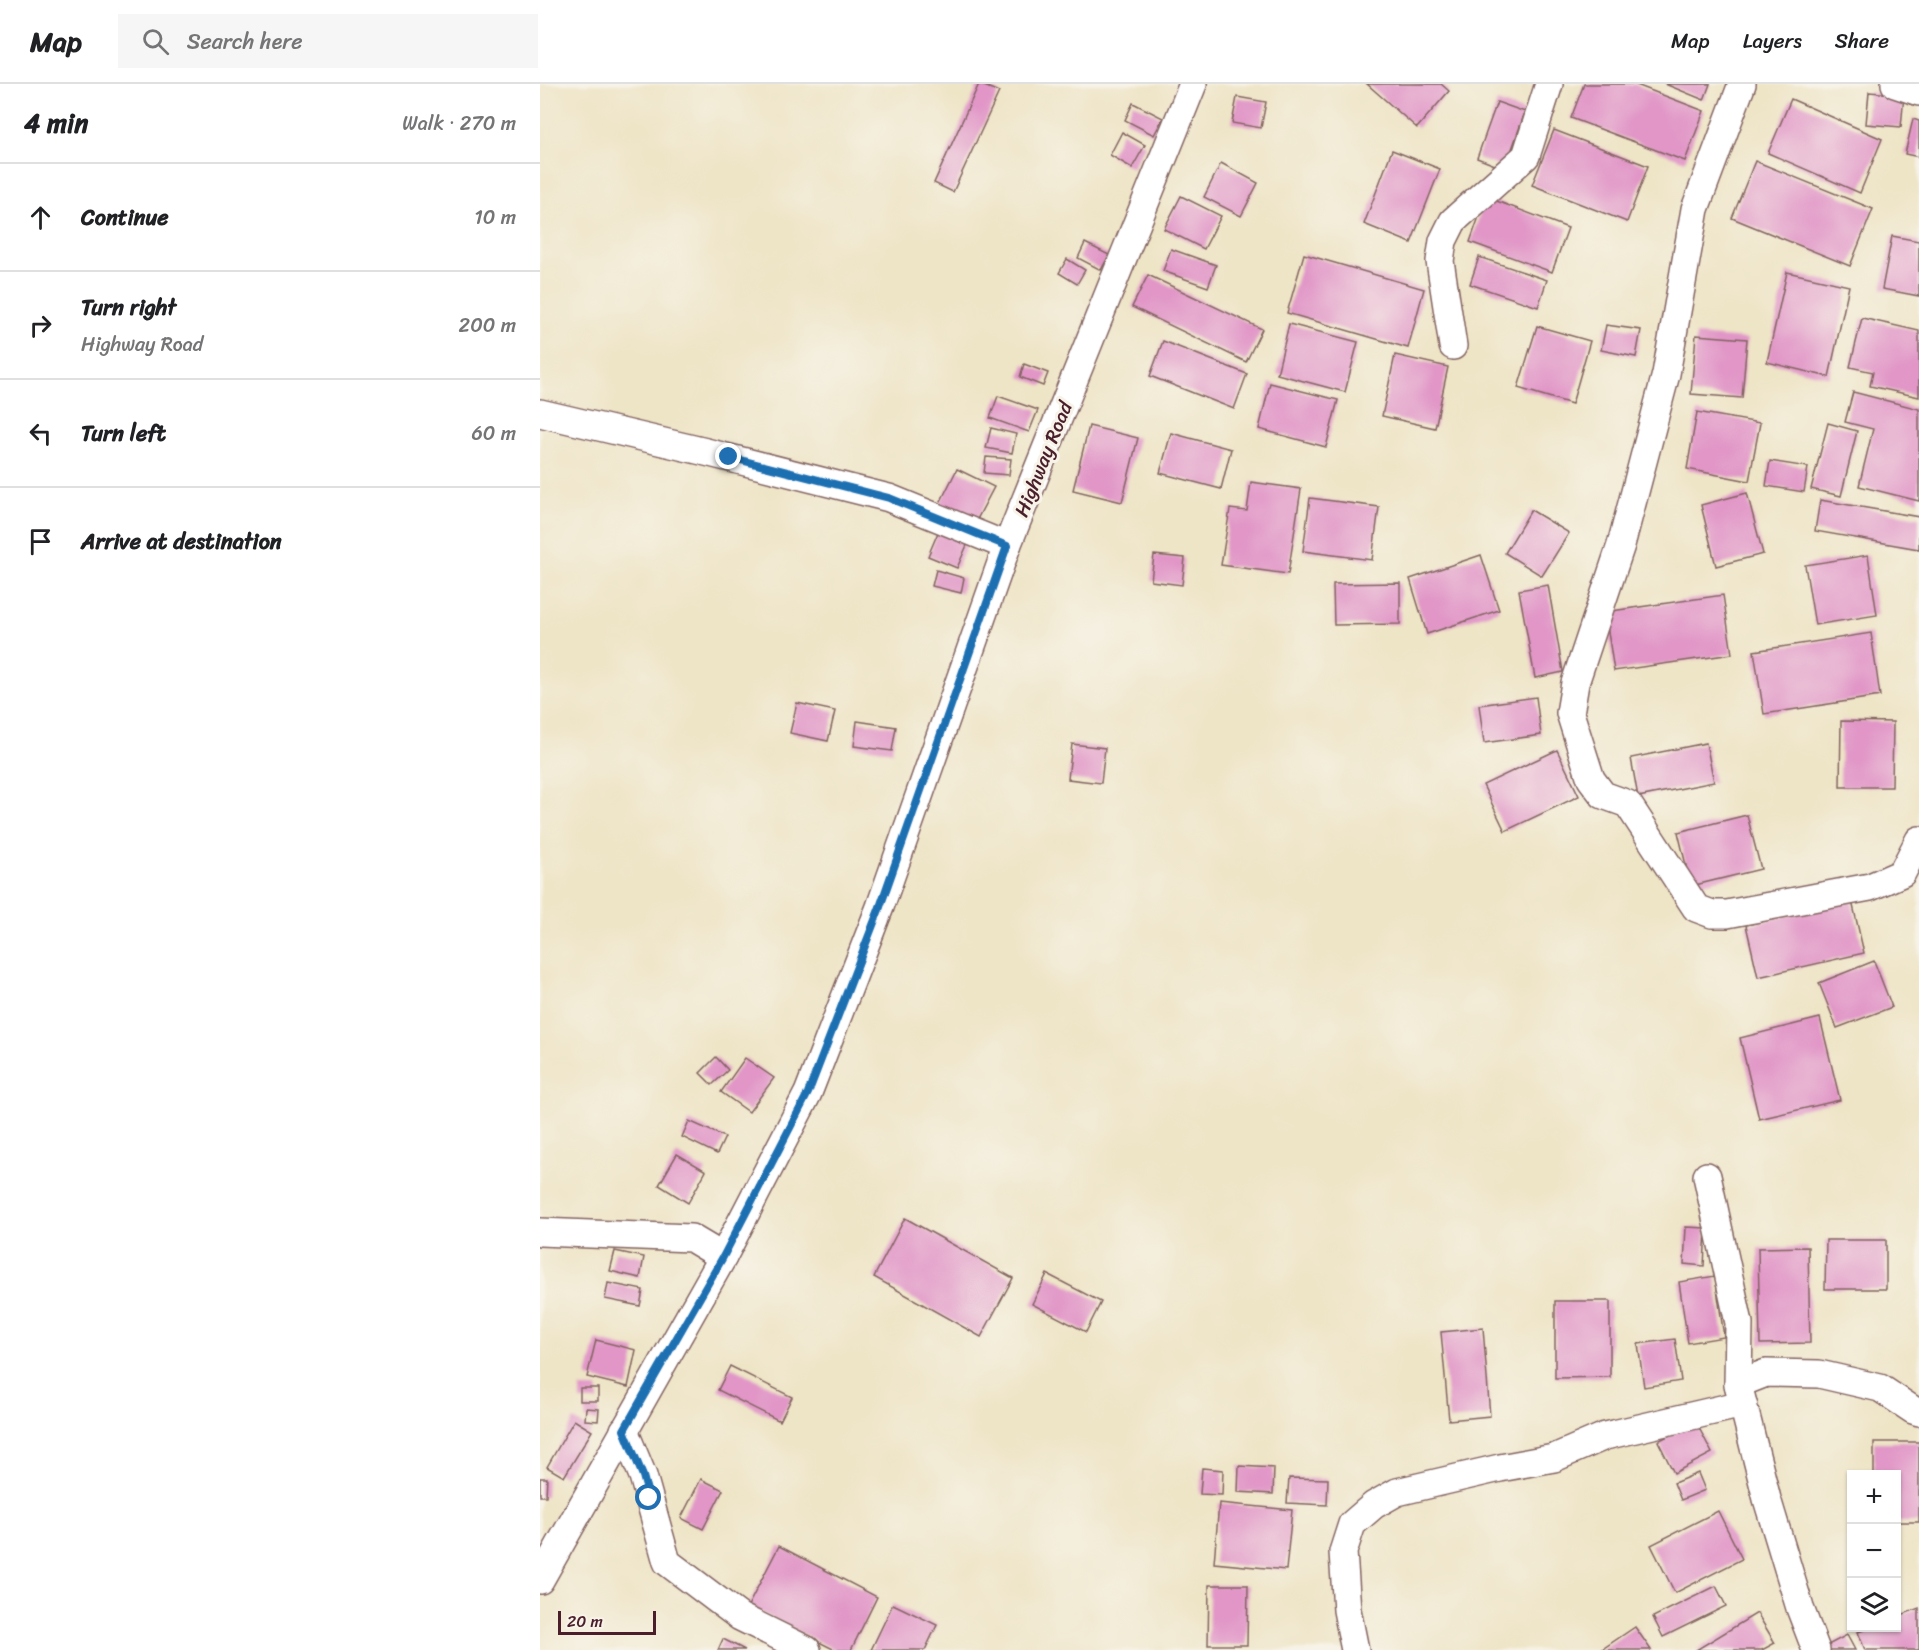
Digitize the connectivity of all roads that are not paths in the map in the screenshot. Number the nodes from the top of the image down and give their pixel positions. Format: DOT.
graph roads {
  1 [pos="1193,84"];
  2 [pos="1549,84"];
  3 [pos="1742,84"];
  4 [pos="1895,84"];
  5 [pos="1919,92"];
  6 [pos="1453,346"];
  7 [pos="540,413"];
  8 [pos="1007,546"];
  9 [pos="1919,840"];
  10 [pos="1707,1176"];
  11 [pos="540,1232"];
  12 [pos="723,1257"];
  13 [pos="1740,1394"];
  14 [pos="1919,1412"];
  15 [pos="624,1430"];
  16 [pos="540,1580"];
  17 [pos="807,1650"];
  18 [pos="1355,1650"];
  19 [pos="1816,1650"];
  1 -- 8 [label="street, Highway Road"];
  2 -- 6 [label="street"];
  3 -- 9 [label="street"];
  4 -- 5 [label="street"];
  7 -- 8 [label="street"];
  8 -- 12 [label="street, Highway Road"];
  10 -- 13 [label="street"];
  11 -- 12 [label="street"];
  12 -- 15 [label="street, Highway Road"];
  13 -- 14 [label="street"];
  13 -- 18 [label="street"];
  13 -- 19 [label="street"];
  15 -- 16 [label="street, Highway Road"];
  15 -- 17 [label="street"];
}
